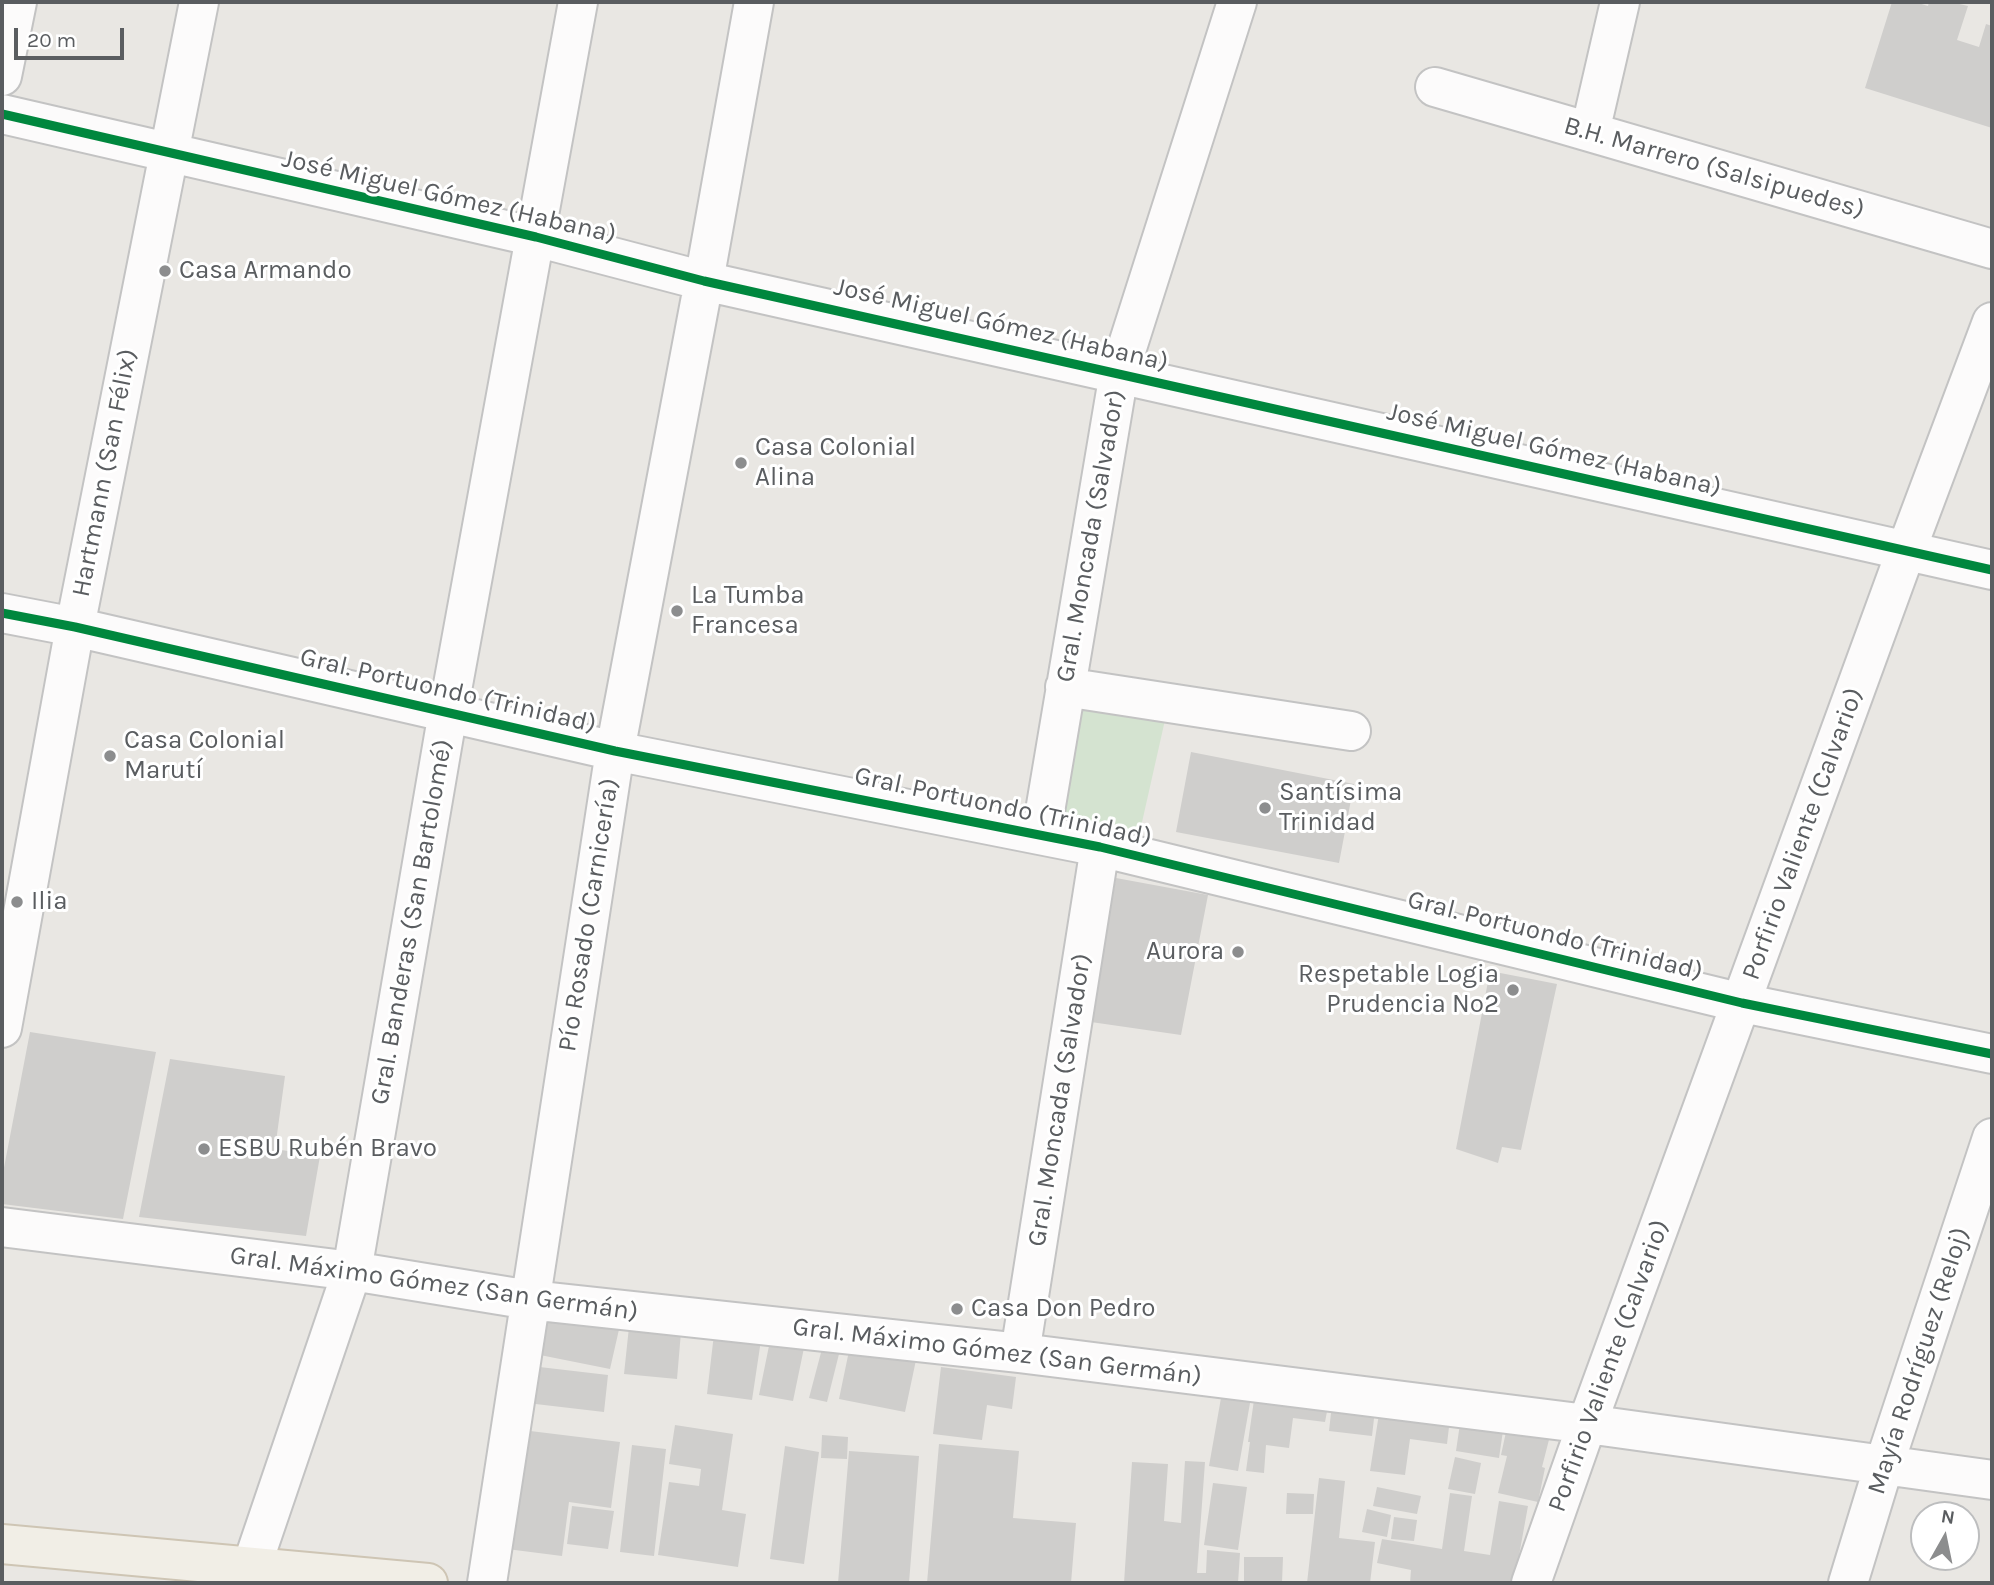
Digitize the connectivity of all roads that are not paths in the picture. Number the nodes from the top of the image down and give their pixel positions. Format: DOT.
graph roads {
  1 [pos="18,2"];
  2 [pos="199,2"];
  3 [pos="578,2"];
  4 [pos="754,2"];
  5 [pos="1237,2"];
  6 [pos="1620,2"];
  7 [pos="2,76"];
  8 [pos="1435,87"];
  9 [pos="2,114"];
  10 [pos="1590,132"];
  11 [pos="169,153"];
  12 [pos="536,237"];
  13 [pos="1992,248"];
  14 [pos="704,281"];
  15 [pos="1992,322"];
  16 [pos="1119,373"];
  17 [pos="1906,551"];
  18 [pos="1992,570"];
  19 [pos="2,613"];
  20 [pos="75,627"];
  21 [pos="1065,687"];
  22 [pos="448,712"];
  23 [pos="1351,731"];
  24 [pos="615,751"];
  25 [pos="1041,835"];
  26 [pos="1100,847"];
  27 [pos="1742,1003"];
  28 [pos="2,1028"];
  29 [pos="1992,1054"];
  30 [pos="1992,1139"];
  31 [pos="2,1227"];
  32 [pos="352,1271"];
  33 [pos="530,1300"];
  34 [pos="1020,1353"];
  35 [pos="1587,1424"];
  36 [pos="1884,1465"];
  37 [pos="1992,1480"];
  38 [pos="2,1544"];
  39 [pos="249,1574"];
  40 [pos="428,1583"];
  41 [pos="487,1583"];
  42 [pos="1531,1583"];
  43 [pos="1848,1583"];
  1 -- 7 [label="street"];
  2 -- 11 [label="street, Hartmann (San Félix)"];
  3 -- 12 [label="street, Gral. Banderas (San Bartolomé)"];
  4 -- 14 [label="street, Pío Rosado (Carnicería)"];
  5 -- 16 [label="street, Gral. Moncada (Salvador)"];
  6 -- 10 [label="street"];
  8 -- 10 [label="street, B.H. Marrero (Salsipuedes)"];
  9 -- 11 [label="street, José Miguel Gómez (Habana)"];
  10 -- 13 [label="street, B.H. Marrero (Salsipuedes)"];
  11 -- 12 [label="street, José Miguel Gómez (Habana)"];
  11 -- 20 [label="street, Hartmann (San Félix)"];
  12 -- 14 [label="street, José Miguel Gómez (Habana)"];
  12 -- 22 [label="street, Gral. Banderas (San Bartolomé)"];
  14 -- 16 [label="street, José Miguel Gómez (Habana)"];
  14 -- 24 [label="street, Pío Rosado (Carnicería)"];
  15 -- 17 [label="street, Porfirio Valiente (Calvario)"];
  16 -- 17 [label="street, José Miguel Gómez (Habana)"];
  16 -- 21 [label="street, Gral. Moncada (Salvador)"];
  17 -- 18 [label="street, José Miguel Gómez (Habana)"];
  17 -- 27 [label="street, Porfirio Valiente (Calvario)"];
  19 -- 20 [label="street, Gral. Portuondo (Trinidad)"];
  20 -- 22 [label="street, Gral. Portuondo (Trinidad)"];
  20 -- 28 [label="street, Hartmann (San Félix)"];
  21 -- 23 [label="street"];
  21 -- 25 [label="street, Gral. Moncada (Salvador)"];
  22 -- 24 [label="street, Gral. Portuondo (Trinidad)"];
  22 -- 32 [label="street, Gral. Banderas (San Bartolomé)"];
  24 -- 25 [label="street, Gral. Portuondo (Trinidad)"];
  24 -- 33 [label="street, Pío Rosado (Carnicería)"];
  25 -- 26 [label="street, Gral. Portuondo (Trinidad)"];
  26 -- 27 [label="street, Gral. Portuondo (Trinidad)"];
  26 -- 34 [label="street, Gral. Moncada (Salvador)"];
  27 -- 29 [label="street, Gral. Portuondo (Trinidad)"];
  27 -- 35 [label="street, Porfirio Valiente (Calvario)"];
  30 -- 36 [label="street, Mayía Rodríguez (Reloj)"];
  31 -- 32 [label="street, Gral. Máximo Gómez (San Germán)"];
  32 -- 33 [label="street, Gral. Máximo Gómez (San Germán)"];
  32 -- 39 [label="street, Gral. Banderas (San Bartolomé)"];
  33 -- 34 [label="street, Gral. Máximo Gómez (San Germán)"];
  33 -- 41 [label="street, Pío Rosado (Carnicería)"];
  34 -- 35 [label="street, Gral. Máximo Gómez (San Germán)"];
  35 -- 36 [label="street, Gral. Máximo Gómez (San Germán)"];
  35 -- 42 [label="street, Porfirio Valiente (Calvario)"];
  36 -- 37 [label="street, Gral. Máximo Gómez (San Germán)"];
  36 -- 43 [label="street, Mayía Rodríguez (Reloj)"];
  38 -- 39 [label="main road"];
  39 -- 40 [label="main road"];
}
